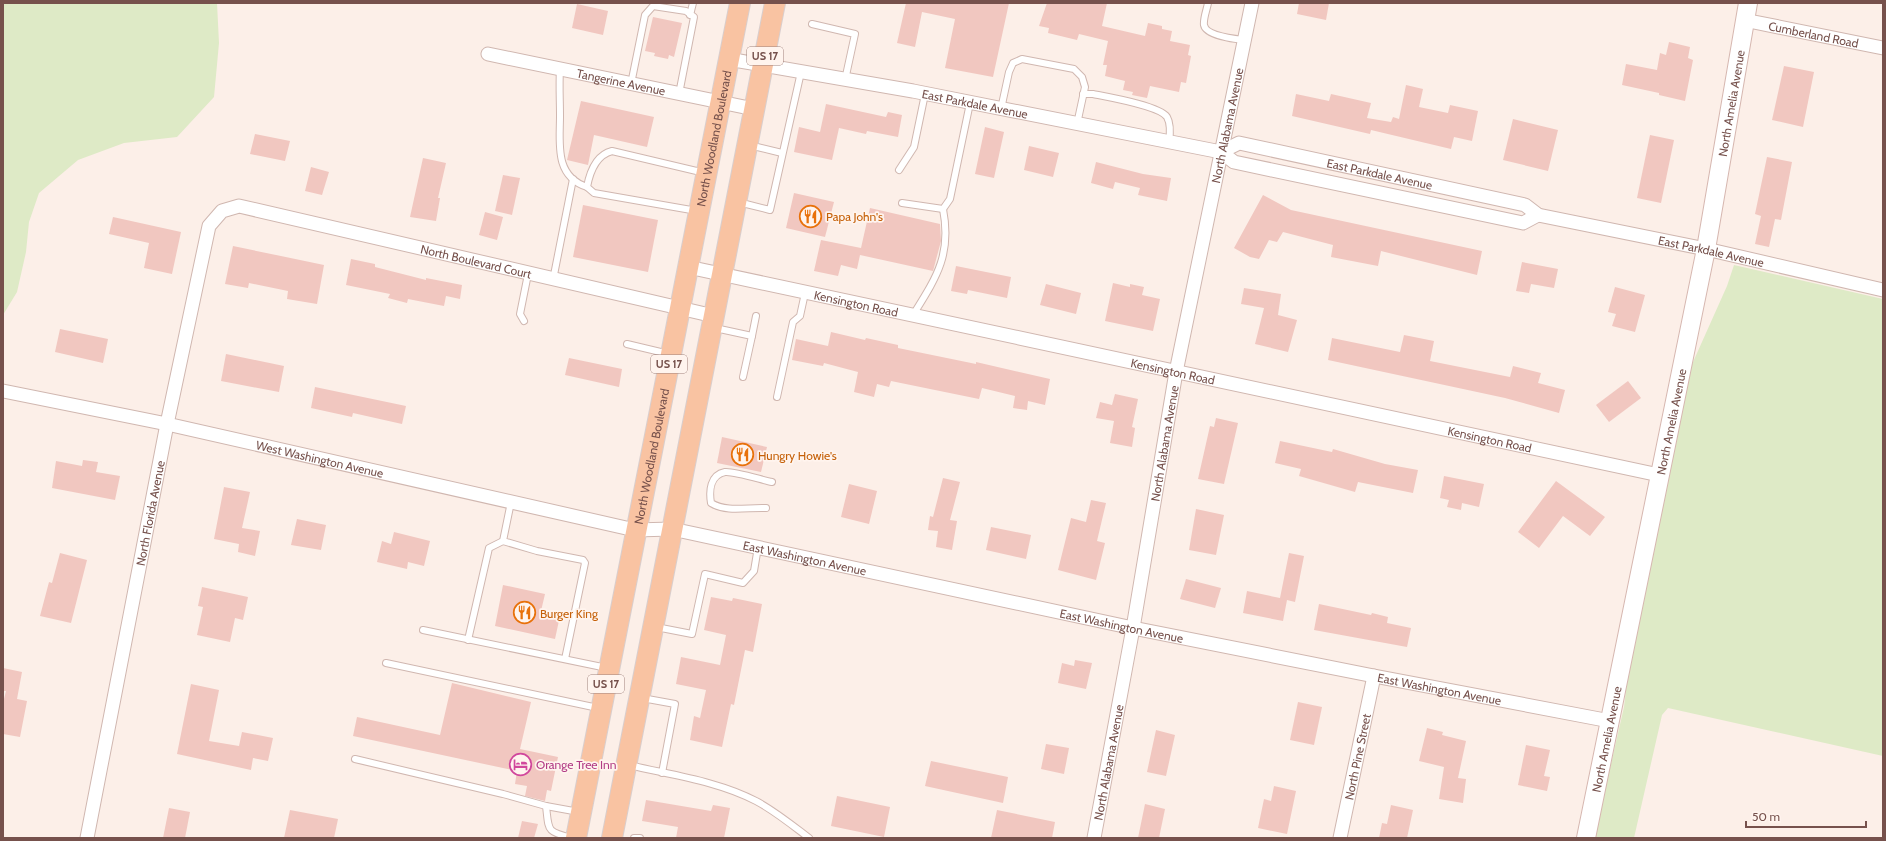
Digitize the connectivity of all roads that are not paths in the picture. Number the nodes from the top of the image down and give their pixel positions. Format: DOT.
graph roads {
  1 [pos="693,3"];
  2 [pos="740,3"];
  3 [pos="775,3"];
  4 [pos="1208,3"];
  5 [pos="1252,3"];
  6 [pos="1746,11"];
  7 [pos="690,15"];
  8 [pos="812,24"];
  9 [pos="1244,40"];
  10 [pos="1883,48"];
  11 [pos="488,54"];
  12 [pos="728,59"];
  13 [pos="763,66"];
  14 [pos="560,69"];
  15 [pos="800,72"];
  16 [pos="845,80"];
  17 [pos="631,84"];
  18 [pos="679,94"];
  19 [pos="925,94"];
  20 [pos="1083,94"];
  21 [pos="720,102"];
  22 [pos="970,103"];
  23 [pos="754,109"];
  24 [pos="1001,109"];
  25 [pos="1077,124"];
  26 [pos="1169,142"];
  27 [pos="748,145"];
  28 [pos="1221,152"];
  29 [pos="782,153"];
  30 [pos="899,170"];
  31 [pos="706,173"];
  32 [pos="573,179"];
  33 [pos="587,187"];
  34 [pos="736,202"];
  35 [pos="902,203"];
  36 [pos="239,206"];
  37 [pos="944,209"];
  38 [pos="699,211"];
  39 [pos="1538,215"];
  40 [pos="1706,249"];
  41 [pos="688,267"];
  42 [pos="528,274"];
  43 [pos="722,275"];
  44 [pos="553,280"];
  45 [pos="1883,290"];
  46 [pos="805,292"];
  47 [pos="680,309"];
  48 [pos="756,316"];
  49 [pos="912,316"];
  50 [pos="524,321"];
  51 [pos="712,322"];
  52 [pos="752,336"];
  53 [pos="627,344"];
  54 [pos="671,354"];
  55 [pos="1176,372"];
  56 [pos="743,377"];
  57 [pos="3,391"];
  58 [pos="777,397"];
  59 [pos="167,424"];
  60 [pos="1659,475"];
  61 [pos="772,482"];
  62 [pos="511,502"];
  63 [pos="766,508"];
  64 [pos="672,529"];
  65 [pos="635,530"];
  66 [pos="502,541"];
  67 [pos="758,546"];
  68 [pos="653,626"];
  69 [pos="1133,628"];
  70 [pos="423,630"];
  71 [pos="468,640"];
  72 [pos="565,660"];
  73 [pos="386,663"];
  74 [pos="609,668"];
  75 [pos="1374,676"];
  76 [pos="639,697"];
  77 [pos="601,708"];
  78 [pos="1610,721"];
  79 [pos="355,758"];
  80 [pos="626,764"];
  81 [pos="662,773"];
  82 [pos="546,806"];
  83 [pos="581,812"];
  84 [pos="87,838"];
  85 [pos="571,838"];
  86 [pos="576,838"];
  87 [pos="612,838"];
  88 [pos="634,838"];
  89 [pos="640,838"];
  90 [pos="809,838"];
  91 [pos="1094,838"];
  92 [pos="1340,838"];
  93 [pos="1586,838"];
  1 -- 7 [label="lane"];
  2 -- 12 [label="main road, North Woodland Boulevard / US 17"];
  3 -- 13 [label="main road, US 17"];
  4 -- 9 [label="lane"];
  5 -- 9 [label="street, North Alabama Avenue"];
  6 -- 10 [label="street, Cumberland Road"];
  6 -- 40 [label="main road, North Amelia Avenue"];
  7 -- 17 [label="lane"];
  7 -- 18 [label="lane"];
  8 -- 16 [label="lane"];
  9 -- 28 [label="street, North Alabama Avenue"];
  11 -- 14 [label="street, Tangerine Avenue"];
  12 -- 13 [label="street, East Parkdale Avenue"];
  12 -- 21 [label="main road, North Woodland Boulevard / US 17"];
  13 -- 15 [label="street, East Parkdale Avenue"];
  13 -- 23 [label="main road, US 17"];
  14 -- 17 [label="street, Tangerine Avenue"];
  14 -- 32 [label="lane"];
  15 -- 16 [label="street, East Parkdale Avenue"];
  15 -- 29 [label="lane"];
  16 -- 19 [label="street, East Parkdale Avenue"];
  17 -- 18 [label="street, Tangerine Avenue"];
  18 -- 21 [label="street, Tangerine Avenue"];
  19 -- 22 [label="street, East Parkdale Avenue"];
  19 -- 30 [label="lane"];
  20 -- 24 [label="lane"];
  20 -- 25 [label="lane"];
  20 -- 26 [label="lane"];
  21 -- 23 [label="street, Tangerine Avenue"];
  21 -- 31 [label="main road, North Woodland Boulevard / US 17"];
  22 -- 24 [label="street, East Parkdale Avenue"];
  22 -- 37 [label="lane"];
  23 -- 27 [label="main road, US 17"];
  24 -- 25 [label="street, East Parkdale Avenue"];
  25 -- 26 [label="street, East Parkdale Avenue"];
  26 -- 28 [label="street, East Parkdale Avenue"];
  27 -- 29 [label="lane"];
  27 -- 34 [label="main road, US 17"];
  28 -- 39 [label="street, East Parkdale Avenue"];
  28 -- 39 [label="street, East Parkdale Avenue"];
  28 -- 55 [label="street, North Alabama Avenue"];
  29 -- 34 [label="lane"];
  31 -- 33 [label="lane"];
  31 -- 38 [label="main road, North Woodland Boulevard / US 17"];
  32 -- 33 [label="lane"];
  32 -- 44 [label="lane"];
  33 -- 38 [label="lane"];
  34 -- 43 [label="main road, US 17"];
  35 -- 37 [label="lane"];
  36 -- 42 [label="street, North Boulevard Court"];
  36 -- 59 [label="street, North Florida Avenue"];
  37 -- 49 [label="lane"];
  38 -- 41 [label="main road, North Woodland Boulevard / US 17"];
  39 -- 40 [label="street, East Parkdale Avenue"];
  40 -- 45 [label="street, East Parkdale Avenue"];
  40 -- 60 [label="main road, North Amelia Avenue"];
  41 -- 43 [label="street, Kensington Road"];
  41 -- 47 [label="main road, North Woodland Boulevard / US 17"];
  42 -- 44 [label="street, North Boulevard Court"];
  42 -- 50 [label="lane"];
  43 -- 46 [label="street, Kensington Road"];
  43 -- 51 [label="main road, US 17"];
  44 -- 47 [label="street, North Boulevard Court"];
  46 -- 49 [label="street, Kensington Road"];
  46 -- 58 [label="lane"];
  47 -- 51 [label="street, North Boulevard Court"];
  47 -- 54 [label="main road, North Woodland Boulevard / US 17"];
  48 -- 52 [label="lane"];
  49 -- 55 [label="street, Kensington Road"];
  51 -- 52 [label="lane"];
  51 -- 64 [label="main road, US 17"];
  52 -- 56 [label="lane"];
  53 -- 54 [label="lane"];
  54 -- 65 [label="main road, North Woodland Boulevard / US 17"];
  55 -- 60 [label="street, Kensington Road"];
  55 -- 69 [label="street, North Alabama Avenue"];
  57 -- 59 [label="street, West Washington Avenue"];
  59 -- 62 [label="street, West Washington Avenue"];
  59 -- 84 [label="street, North Florida Avenue"];
  60 -- 78 [label="main road, North Amelia Avenue"];
  61 -- 63 [label="lane"];
  62 -- 65 [label="street, West Washington Avenue"];
  62 -- 66 [label="lane"];
  64 -- 65 [label="street, East Washington Avenue"];
  64 -- 67 [label="street, East Washington Avenue"];
  64 -- 68 [label="main road, US 17"];
  65 -- 74 [label="main road, North Woodland Boulevard / US 17"];
  66 -- 71 [label="lane"];
  66 -- 72 [label="lane"];
  67 -- 68 [label="lane"];
  67 -- 69 [label="street, East Washington Avenue"];
  68 -- 76 [label="main road, US 17"];
  69 -- 75 [label="street, East Washington Avenue"];
  69 -- 91 [label="street, North Alabama Avenue"];
  70 -- 71 [label="lane"];
  71 -- 72 [label="lane"];
  72 -- 74 [label="lane"];
  73 -- 77 [label="lane"];
  74 -- 77 [label="main road, North Woodland Boulevard / US 17"];
  75 -- 78 [label="street, East Washington Avenue"];
  75 -- 92 [label="street, North Pine Street"];
  76 -- 80 [label="main road, US 17"];
  76 -- 81 [label="lane"];
  77 -- 83 [label="main road, North Woodland Boulevard / US 17"];
  78 -- 93 [label="main road, North Amelia Avenue"];
  79 -- 82 [label="lane"];
  80 -- 81 [label="lane"];
  80 -- 87 [label="main road, US 17"];
  81 -- 90 [label="lane"];
  82 -- 83 [label="lane"];
  82 -- 85 [label="lane"];
  83 -- 86 [label="main road, North Woodland Boulevard / US 17"];
  88 -- 89 [label="lane"];
}
